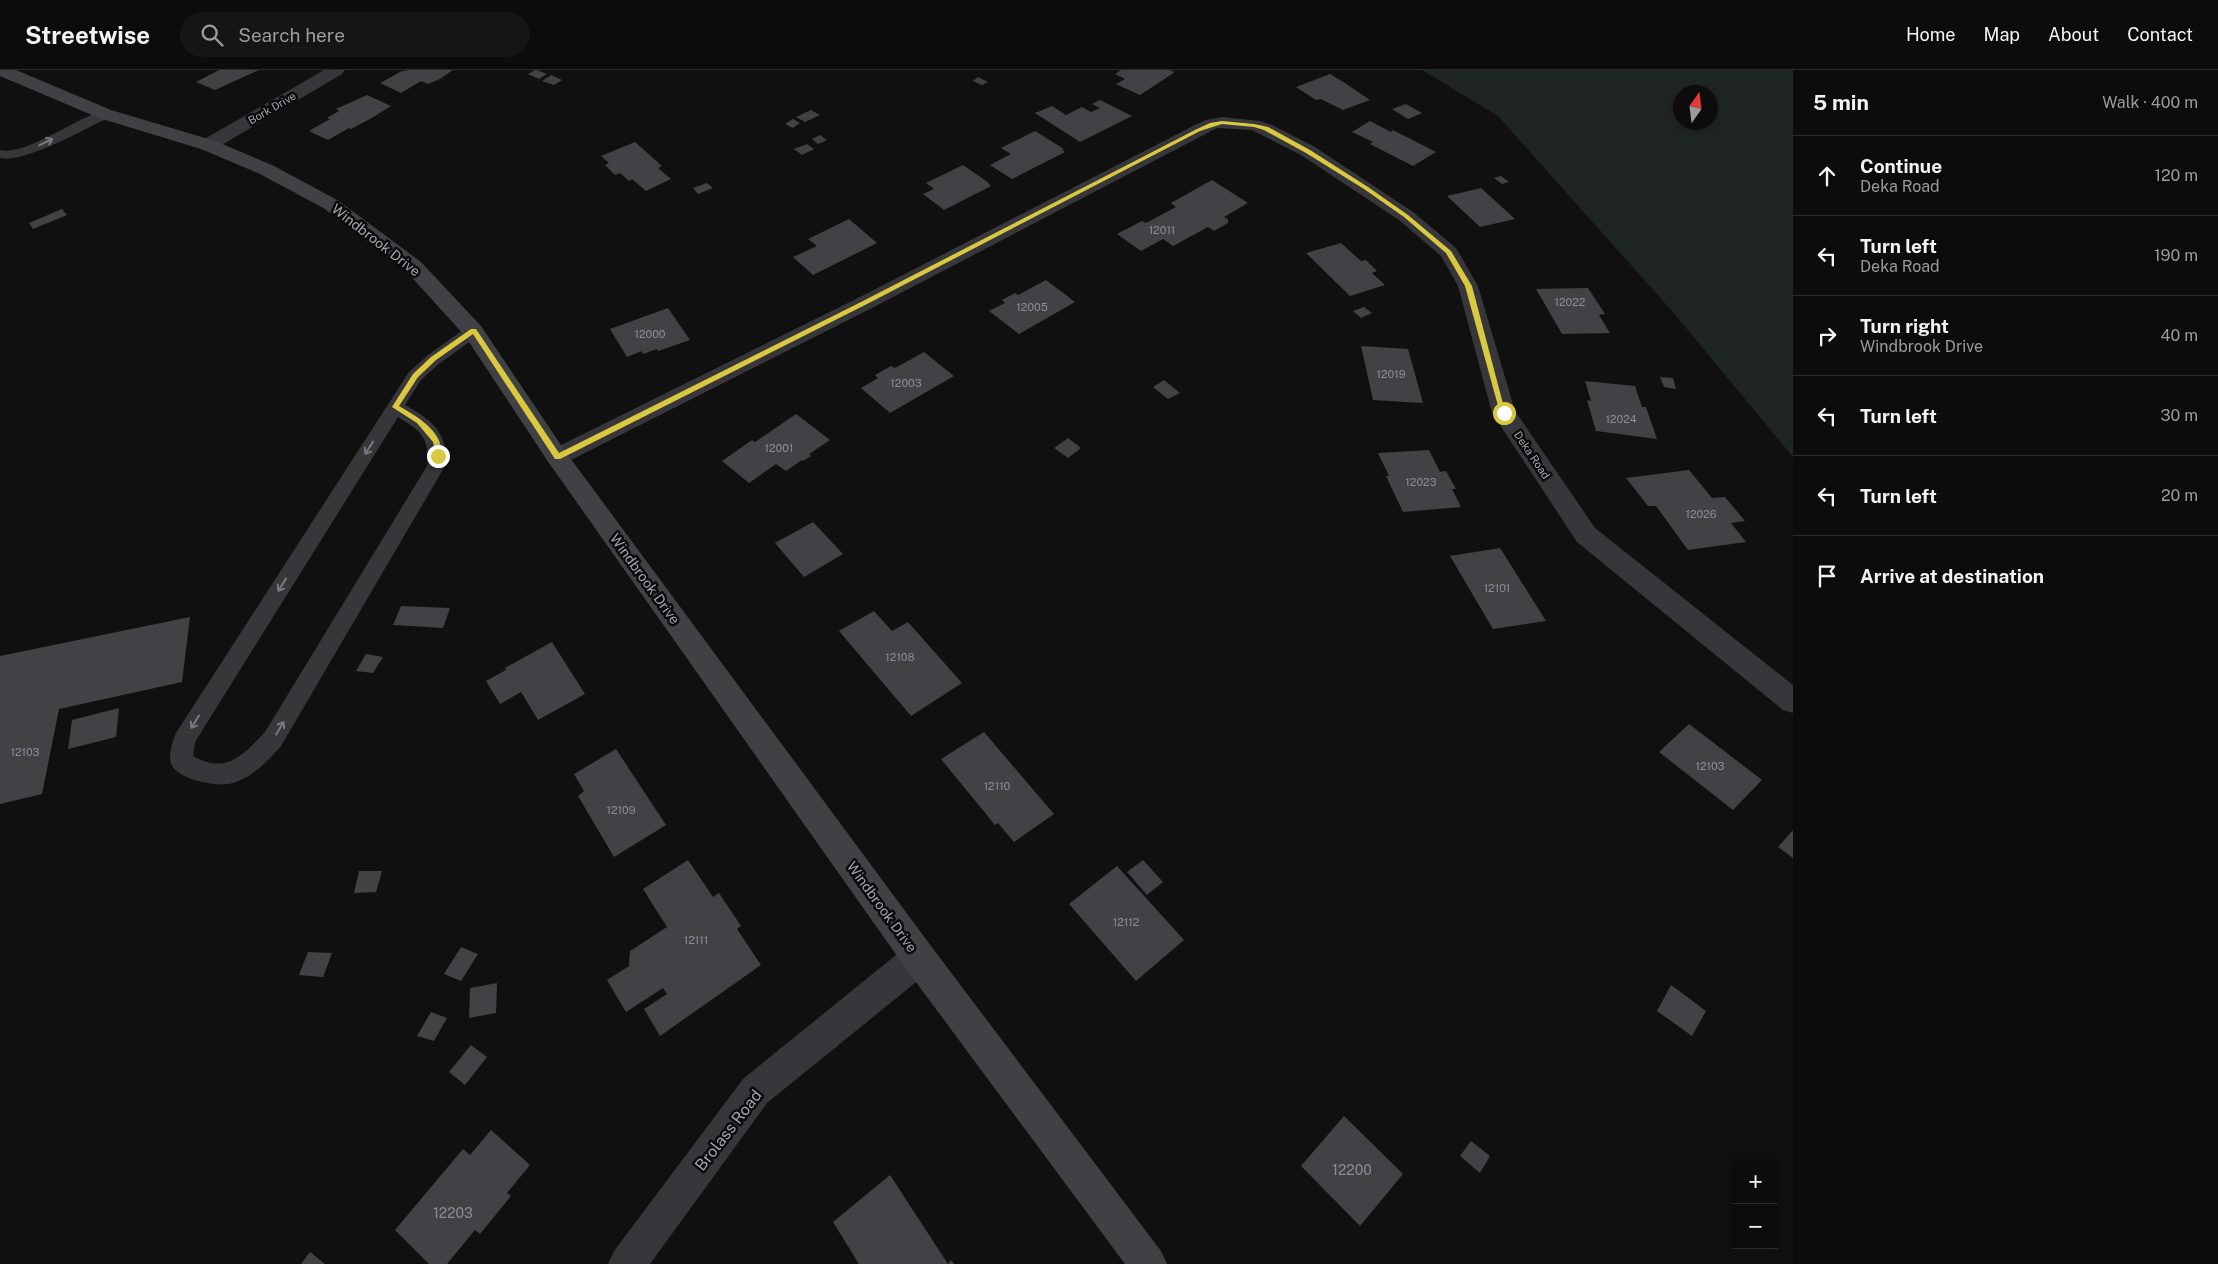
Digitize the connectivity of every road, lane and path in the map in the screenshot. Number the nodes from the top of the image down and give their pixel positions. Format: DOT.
graph roads {
  1 [pos="1,70"];
  2 [pos="336,70"];
  3 [pos="105,114"];
  4 [pos="208,146"];
  5 [pos="0,154"];
  6 [pos="474,331"];
  7 [pos="395,407"];
  8 [pos="557,457"];
  9 [pos="1793,701"];
  10 [pos="919,958"];
  11 [pos="627,1264"];
  12 [pos="1148,1264"];
  1 -- 3 [label="street, Windbrook Drive"];
  2 -- 4 [label="street, Bork Drive"];
  3 -- 4 [label="street, Windbrook Drive"];
  5 -- 3 [label="lane, one-way"];
  4 -- 6 [label="street, Windbrook Drive"];
  6 -- 7 [label="lane"];
  6 -- 8 [label="street, Windbrook Drive"];
  7 -- 7 [label="lane, one-way"];
  8 -- 9 [label="street, Deka Road"];
  8 -- 10 [label="street, Windbrook Drive"];
  10 -- 11 [label="street, Brolass Road"];
  10 -- 12 [label="street, Windbrook Drive"];
}
